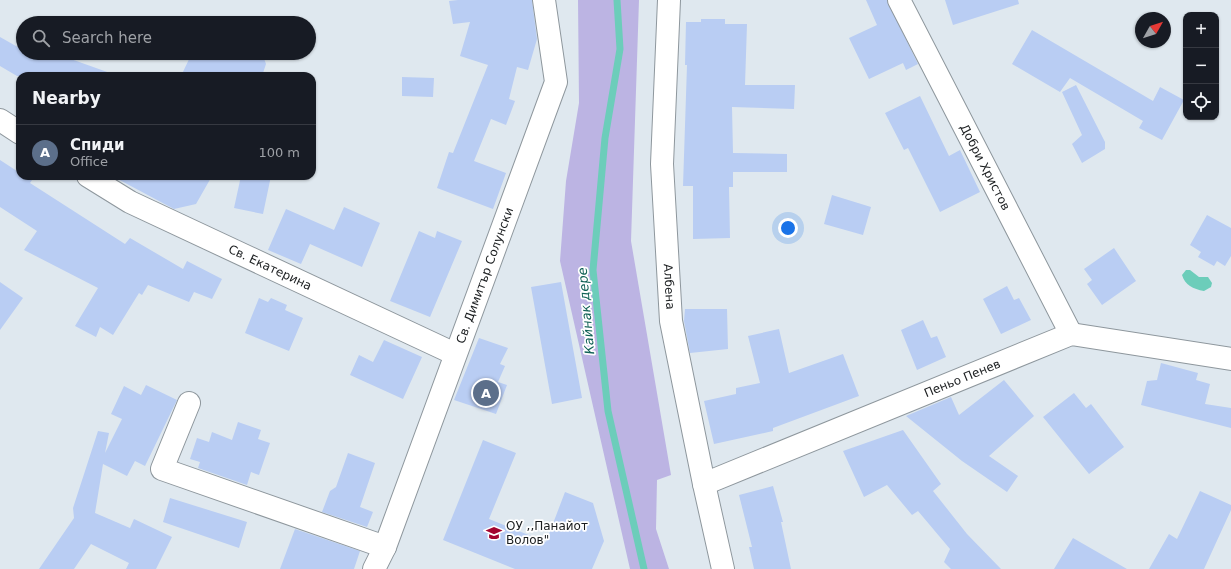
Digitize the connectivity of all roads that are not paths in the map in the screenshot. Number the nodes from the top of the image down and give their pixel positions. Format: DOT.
graph roads {
  1 [pos="544,0"];
  2 [pos="669,0"];
  3 [pos="899,0"];
  4 [pos="0,120"];
  5 [pos="16,130"];
  6 [pos="94,180"];
  7 [pos="1071,334"];
  8 [pos="455,354"];
  9 [pos="1231,359"];
  10 [pos="189,403"];
  11 [pos="704,484"];
  12 [pos="385,547"];
  13 [pos="374,569"];
  14 [pos="724,569"];
  1 -- 8 [label="street, Св. Димитър Солунски"];
  2 -- 11 [label="street, Албена"];
  3 -- 7 [label="street, Добри Христов"];
  4 -- 5 [label="street"];
  6 -- 8 [label="street, Св. Екатерина"];
  7 -- 9 [label="street"];
  7 -- 11 [label="street, Пеньо Пенев"];
  8 -- 12 [label="street, Св. Димитър Солунски"];
  10 -- 12 [label="street"];
  11 -- 14 [label="street, Албена"];
  12 -- 13 [label="street, Св. Димитър Солунски"];
}
